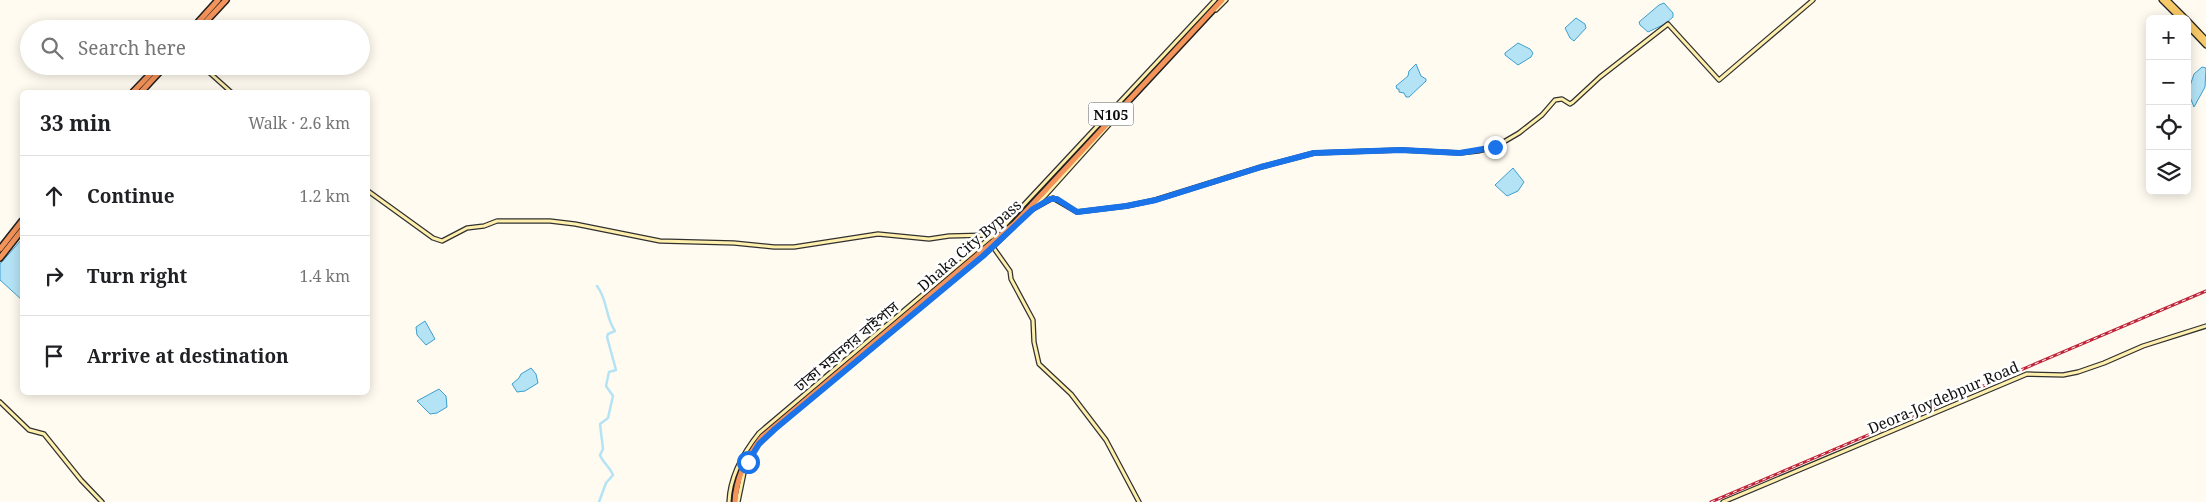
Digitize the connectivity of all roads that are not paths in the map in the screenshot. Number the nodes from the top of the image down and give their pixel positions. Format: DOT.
graph roads {
  1 [pos="218,0"];
  2 [pos="226,0"];
  3 [pos="1214,0"];
  4 [pos="1222,0"];
  5 [pos="1813,0"];
  6 [pos="2161,0"];
  7 [pos="2167,0"];
  8 [pos="2175,15"];
  9 [pos="2181,15"];
  10 [pos="200,20"];
  11 [pos="207,20"];
  12 [pos="2191,25"];
  13 [pos="2191,29"];
  14 [pos="2191,33"];
  15 [pos="2206,40"];
  16 [pos="2206,45"];
  17 [pos="2206,49"];
  18 [pos="149,75"];
  19 [pos="157,75"];
  20 [pos="212,75"];
  21 [pos="135,90"];
  22 [pos="143,90"];
  23 [pos="229,90"];
  24 [pos="370,193"];
  25 [pos="1033,209"];
  26 [pos="20,224"];
  27 [pos="1005,229"];
  28 [pos="20,233"];
  29 [pos="992,237"];
  30 [pos="993,247"];
  31 [pos="0,249"];
  32 [pos="0,258"];
  33 [pos="2206,326"];
  34 [pos="0,402"];
  35 [pos="102,502"];
  36 [pos="733,502"];
  37 [pos="1138,502"];
  38 [pos="1723,502"];
  1 -- 10 [label="highway"];
  2 -- 11 [label="highway"];
  3 -- 29 [label="main road"];
  4 -- 25 [label="main road"];
  4 -- 27 [label="highway, Dhaka City Bypass / N105"];
  4 -- 36 [label="highway, Dhaka City Bypass / N105"];
  5 -- 25 [label="main road"];
  6 -- 8 [label="main road"];
  7 -- 9 [label="main road"];
  12 -- 15 [label="main road"];
  13 -- 16 [label="main road"];
  14 -- 17 [label="main road"];
  18 -- 21 [label="highway"];
  19 -- 22 [label="highway"];
  20 -- 23 [label="main road"];
  24 -- 29 [label="main road"];
  25 -- 30 [label="main road"];
  26 -- 31 [label="highway"];
  27 -- 36 [label="highway, ঢাকা মহানগর বাইপাস / N105"];
  28 -- 32 [label="highway"];
  29 -- 36 [label="main road"];
  30 -- 36 [label="main road"];
  30 -- 37 [label="main road"];
  33 -- 38 [label="main road, Deora-Joydebpur Road"];
  34 -- 35 [label="main road"];
}
